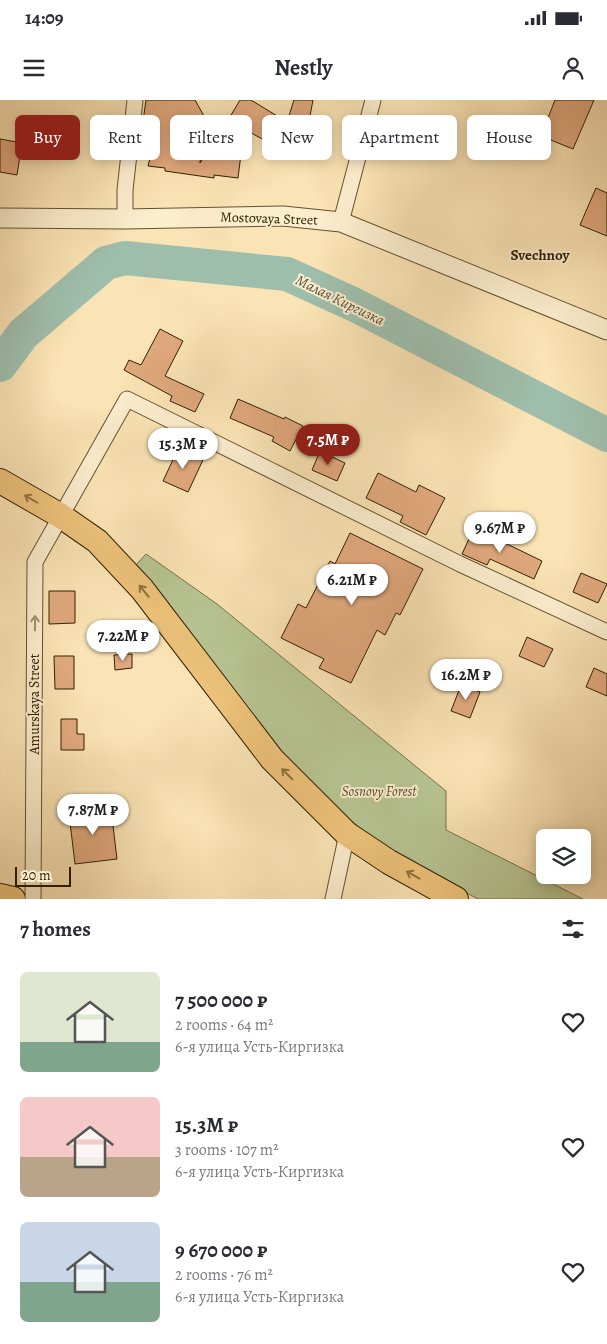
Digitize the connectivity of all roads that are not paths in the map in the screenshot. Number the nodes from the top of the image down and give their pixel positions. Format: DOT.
graph roads {
  1 [pos="135,100"];
  2 [pos="374,100"];
  3 [pos="0,218"];
  4 [pos="125,219"];
  5 [pos="342,222"];
  6 [pos="607,330"];
  7 [pos="0,481"];
  8 [pos="61,516"];
  9 [pos="607,632"];
  10 [pos="348,834"];
  11 [pos="0,896"];
  12 [pos="13,899"];
  13 [pos="33,899"];
  14 [pos="333,899"];
  15 [pos="456,899"];
  1 -- 4 [label="street"];
  2 -- 5 [label="street"];
  3 -- 4 [label="street, Mostovaya Street"];
  4 -- 5 [label="street, Mostovaya Street"];
  5 -- 6 [label="street, Mostovaya Street"];
  8 -- 7 [label="main road, one-way"];
  8 -- 9 [label="street, Amurskaya Street"];
  10 -- 8 [label="main road, one-way"];
  13 -- 8 [label="street, Amurskaya Street, one-way"];
  10 -- 14 [label="street"];
  15 -- 10 [label="main road, one-way"];
  11 -- 12 [label="main road"];
}
